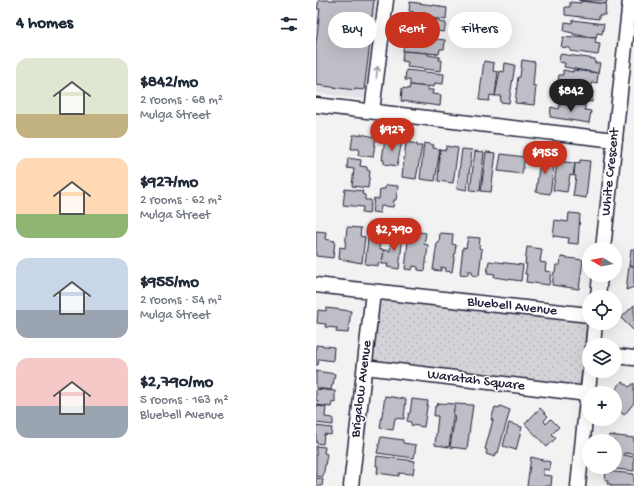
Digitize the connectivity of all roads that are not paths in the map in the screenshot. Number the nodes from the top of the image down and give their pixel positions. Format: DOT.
graph roads {
  1 [pos="386,0"];
  2 [pos="630,0"];
  3 [pos="631,27"];
  4 [pos="316,105"];
  5 [pos="372,111"];
  6 [pos="615,140"];
  7 [pos="604,242"];
  8 [pos="316,285"];
  9 [pos="373,292"];
  10 [pos="582,314"];
  11 [pos="622,357"];
  12 [pos="634,358"];
  13 [pos="365,367"];
  14 [pos="582,393"];
  15 [pos="584,426"];
  16 [pos="351,486"];
  17 [pos="578,486"];
  5 -- 1 [label="street, one-way"];
  2 -- 3 [label="street, White Crescent"];
  3 -- 6 [label="street, White Crescent"];
  4 -- 5 [label="street"];
  5 -- 6 [label="street"];
  6 -- 7 [label="street, White Crescent"];
  8 -- 9 [label="street, Bluebell Avenue"];
  9 -- 10 [label="street, Bluebell Avenue"];
  9 -- 13 [label="street, Brigalow Avenue"];
  11 -- 12 [label="street"];
  13 -- 14 [label="street, Waratah Square"];
  13 -- 16 [label="street, Brigalow Avenue"];
  15 -- 17 [label="street"];
}
